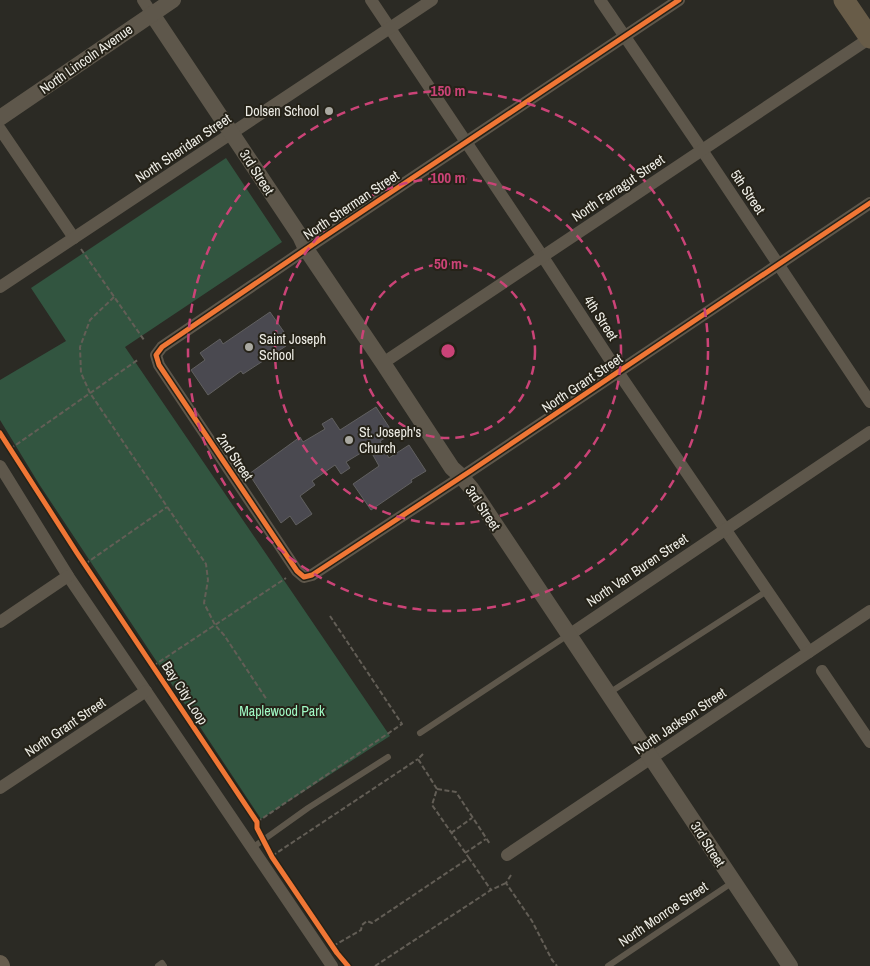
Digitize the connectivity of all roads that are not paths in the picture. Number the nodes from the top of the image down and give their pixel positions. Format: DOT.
graph roads {
  1 [pos="173,0"];
  2 [pos="371,0"];
  3 [pos="432,0"];
  4 [pos="600,0"];
  5 [pos="679,0"];
  6 [pos="844,0"];
  7 [pos="148,7"];
  8 [pos="390,28"];
  9 [pos="624,37"];
  10 [pos="870,38"];
  11 [pos="0,118"];
  12 [pos="0,129"];
  13 [pos="232,133"];
  14 [pos="466,142"];
  15 [pos="702,150"];
  16 [pos="870,203"];
  17 [pos="74,238"];
  18 [pos="306,249"];
  19 [pos="543,257"];
  20 [pos="778,264"];
  21 [pos="1,284"];
  22 [pos="162,347"];
  23 [pos="383,363"];
  24 [pos="618,372"];
  25 [pos="870,402"];
  26 [pos="870,432"];
  27 [pos="0,466"];
  28 [pos="461,476"];
  29 [pos="726,529"];
  30 [pos="68,576"];
  31 [pos="304,577"];
  32 [pos="767,591"];
  33 [pos="870,611"];
  34 [pos="0,622"];
  35 [pos="569,635"];
  36 [pos="809,652"];
  37 [pos="822,671"];
  38 [pos="146,691"];
  39 [pos="608,694"];
  40 [pos="420,733"];
  41 [pos="870,742"];
  42 [pos="388,757"];
  43 [pos="652,758"];
  44 [pos="0,788"];
  45 [pos="257,844"];
  46 [pos="507,855"];
  47 [pos="733,882"];
  48 [pos="158,966"];
  49 [pos="164,966"];
  50 [pos="332,966"];
  51 [pos="608,966"];
  52 [pos="790,966"];
  1 -- 7 [label="street, North Lincoln Avenue"];
  2 -- 8 [label="street, 4th Street"];
  3 -- 8 [label="street, North Sheridan Street"];
  4 -- 9 [label="street, 5th Street"];
  5 -- 9 [label="street, North Sherman Street"];
  6 -- 10 [label="highway"];
  7 -- 11 [label="street, North Lincoln Avenue"];
  7 -- 13 [label="street, 3rd Street"];
  8 -- 13 [label="street, North Sheridan Street"];
  8 -- 14 [label="street, 4th Street"];
  9 -- 14 [label="street, North Sherman Street"];
  9 -- 15 [label="street, 5th Street"];
  10 -- 15 [label="street, North Farragut Street"];
  12 -- 17 [label="street"];
  13 -- 17 [label="street, North Sheridan Street"];
  13 -- 18 [label="street, 3rd Street"];
  14 -- 18 [label="street, North Sherman Street"];
  14 -- 19 [label="street, 4th Street"];
  15 -- 19 [label="street, North Farragut Street"];
  15 -- 20 [label="street, 5th Street"];
  16 -- 20 [label="street, North Grant Street"];
  17 -- 21 [label="street, North Sheridan Street"];
  18 -- 22 [label="street, North Sherman Street"];
  18 -- 23 [label="street, 3rd Street"];
  19 -- 23 [label="street, North Farragut Street"];
  19 -- 24 [label="street, 4th Street"];
  20 -- 24 [label="street, North Grant Street"];
  20 -- 25 [label="street, 5th Street"];
  22 -- 31 [label="street, 2nd Street"];
  23 -- 28 [label="street, 3rd Street"];
  24 -- 28 [label="street, North Grant Street"];
  24 -- 29 [label="street, 4th Street"];
  26 -- 29 [label="street, North Van Buren Street"];
  27 -- 30 [label="street"];
  28 -- 31 [label="street, North Grant Street"];
  28 -- 35 [label="street, 3rd Street"];
  29 -- 32 [label="street, 4th Street"];
  29 -- 35 [label="street, North Van Buren Street"];
  30 -- 34 [label="street"];
  30 -- 38 [label="street"];
  32 -- 36 [label="street, 4th Street"];
  32 -- 39 [label="lane"];
  33 -- 36 [label="street, North Jackson Street"];
  35 -- 39 [label="street, 3rd Street"];
  35 -- 40 [label="lane, North Van Buren Street"];
  36 -- 43 [label="street, North Jackson Street"];
  37 -- 41 [label="street"];
  38 -- 44 [label="street, North Grant Street"];
  38 -- 45 [label="street"];
  39 -- 43 [label="street, 3rd Street"];
  42 -- 45 [label="lane"];
  43 -- 46 [label="street, North Jackson Street"];
  43 -- 47 [label="street, 3rd Street"];
  45 -- 50 [label="street"];
  47 -- 51 [label="lane, North Monroe Street"];
  47 -- 52 [label="street, 3rd Street"];
  48 -- 49 [label="lane"];
}
